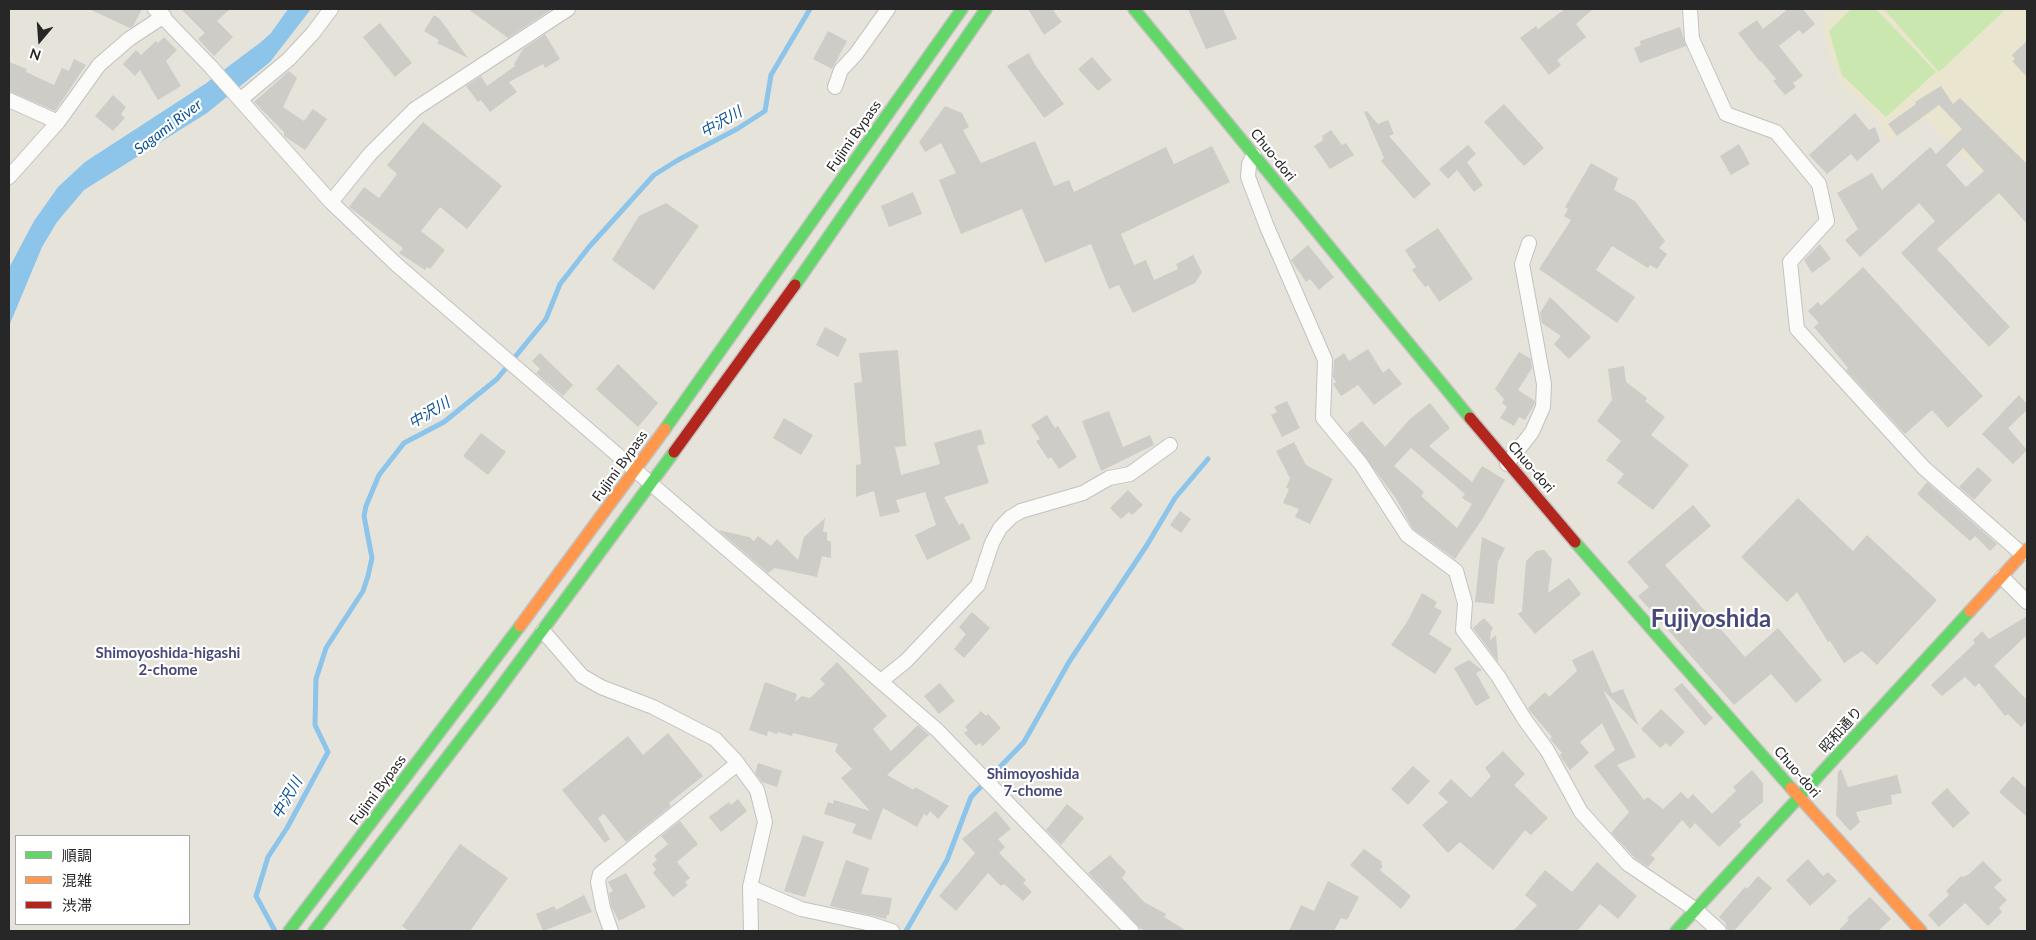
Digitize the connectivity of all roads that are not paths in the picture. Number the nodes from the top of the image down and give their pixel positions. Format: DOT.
graph roads {
  1 [pos="331,9"];
  2 [pos="568,9"];
  3 [pos="888,9"];
  4 [pos="962,9"];
  5 [pos="986,9"];
  6 [pos="1134,9"];
  7 [pos="1690,9"];
  8 [pos="160,12"];
  9 [pos="835,87"];
  10 [pos="9,100"];
  11 [pos="240,100"];
  12 [pos="58,122"];
  13 [pos="1254,155"];
  14 [pos="9,177"];
  15 [pos="332,202"];
  16 [pos="1529,243"];
  17 [pos="1170,445"];
  18 [pos="1507,464"];
  19 [pos="636,470"];
  20 [pos="651,483"];
  21 [pos="2025,552"];
  22 [pos="2002,577"];
  23 [pos="2027,602"];
  24 [pos="543,631"];
  25 [pos="881,681"];
  26 [pos="737,764"];
  27 [pos="1799,798"];
  28 [pos="750,887"];
  29 [pos="1696,910"];
  30 [pos="289,931"];
  31 [pos="314,931"];
  32 [pos="611,931"];
  33 [pos="751,931"];
  34 [pos="892,931"];
  35 [pos="1132,931"];
  36 [pos="1676,931"];
  37 [pos="1719,931"];
  38 [pos="1921,931"];
  1 -- 11 [label="street"];
  2 -- 15 [label="street"];
  3 -- 9 [label="street"];
  4 -- 19 [label="main road, Fujimi Bypass"];
  5 -- 20 [label="main road"];
  6 -- 13 [label="main road, Chuo-dori"];
  7 -- 21 [label="street"];
  8 -- 11 [label="street"];
  8 -- 12 [label="street"];
  10 -- 12 [label="street"];
  11 -- 15 [label="street"];
  12 -- 14 [label="street"];
  13 -- 18 [label="main road, Chuo-dori"];
  13 -- 29 [label="street"];
  15 -- 19 [label="street"];
  16 -- 18 [label="street"];
  17 -- 25 [label="street"];
  18 -- 27 [label="main road, Chuo-dori"];
  19 -- 20 [label="street"];
  19 -- 30 [label="main road, Fujimi Bypass"];
  20 -- 24 [label="main road"];
  20 -- 25 [label="street"];
  21 -- 22 [label="main road, 昭和通り"];
  22 -- 23 [label="street"];
  22 -- 27 [label="main road, 昭和通り"];
  24 -- 26 [label="street"];
  24 -- 31 [label="main road"];
  25 -- 35 [label="street"];
  26 -- 28 [label="street"];
  26 -- 32 [label="street"];
  27 -- 29 [label="main road, 昭和通り"];
  27 -- 38 [label="main road, Chuo-dori"];
  28 -- 33 [label="street"];
  28 -- 34 [label="street"];
  29 -- 36 [label="main road, 昭和通り"];
  29 -- 37 [label="street"];
}
